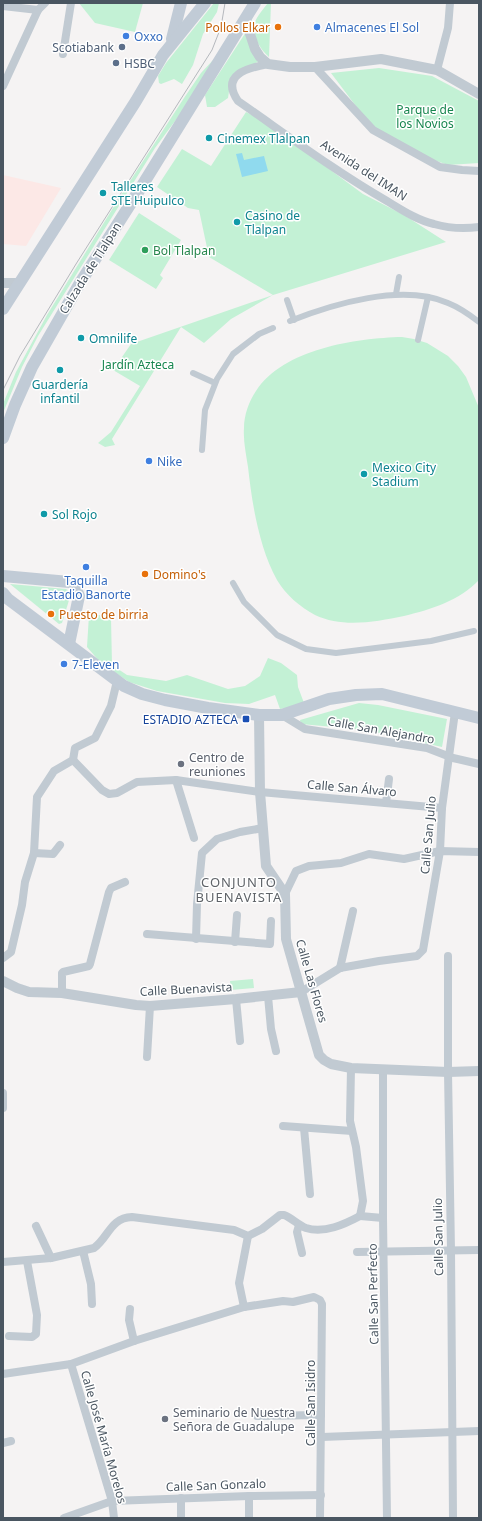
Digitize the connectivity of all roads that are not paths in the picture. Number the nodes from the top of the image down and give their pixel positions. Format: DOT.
graph roads {
  1 [pos="45,3"];
  2 [pos="71,3"];
  3 [pos="182,3"];
  4 [pos="205,3"];
  5 [pos="255,3"];
  6 [pos="450,3"];
  7 [pos="6,5"];
  8 [pos="38,10"];
  9 [pos="246,18"];
  10 [pos="171,43"];
  11 [pos="63,54"];
  12 [pos="268,64"];
  13 [pos="315,67"];
  14 [pos="437,70"];
  15 [pos="4,81"];
  16 [pos="479,94"];
  17 [pos="479,171"];
  18 [pos="479,227"];
  19 [pos="399,277"];
  20 [pos="3,283"];
  21 [pos="19,283"];
  22 [pos="396,294"];
  23 [pos="428,298"];
  24 [pos="287,300"];
  25 [pos="3,309"];
  26 [pos="479,321"];
  27 [pos="274,328"];
  28 [pos="418,340"];
  29 [pos="193,373"];
  30 [pos="215,383"];
  31 [pos="3,438"];
  32 [pos="202,450"];
  33 [pos="9,576"];
  34 [pos="233,583"];
  35 [pos="5,597"];
  36 [pos="474,631"];
  37 [pos="69,644"];
  38 [pos="117,681"];
  39 [pos="455,712"];
  40 [pos="259,715"];
  41 [pos="282,715"];
  42 [pos="479,718"];
  43 [pos="448,755"];
  44 [pos="73,760"];
  45 [pos="479,764"];
  46 [pos="389,779"];
  47 [pos="176,780"];
  48 [pos="260,792"];
  49 [pos="386,803"];
  50 [pos="442,808"];
  51 [pos="263,828"];
  52 [pos="194,838"];
  53 [pos="60,845"];
  54 [pos="440,851"];
  55 [pos="479,852"];
  56 [pos="34,853"];
  57 [pos="125,882"];
  58 [pos="285,894"];
  59 [pos="353,911"];
  60 [pos="237,915"];
  61 [pos="272,921"];
  62 [pos="147,934"];
  63 [pos="196,939"];
  64 [pos="235,942"];
  65 [pos="448,956"];
  66 [pos="3,958"];
  67 [pos="340,968"];
  68 [pos="3,981"];
  69 [pos="301,992"];
  70 [pos="62,993"];
  71 [pos="268,996"];
  72 [pos="236,999"];
  73 [pos="150,1006"];
  74 [pos="240,1041"];
  75 [pos="276,1051"];
  76 [pos="147,1057"];
  77 [pos="351,1068"];
  78 [pos="383,1070"];
  79 [pos="479,1071"];
  80 [pos="448,1072"];
  81 [pos="3,1093"];
  82 [pos="3,1108"];
  83 [pos="283,1126"];
  84 [pos="304,1128"];
  85 [pos="352,1131"];
  86 [pos="310,1194"];
  87 [pos="360,1216"];
  88 [pos="383,1218"];
  89 [pos="299,1225"];
  90 [pos="36,1226"];
  91 [pos="248,1236"];
  92 [pos="451,1250"];
  93 [pos="479,1250"];
  94 [pos="82,1251"];
  95 [pos="384,1251"];
  96 [pos="357,1252"];
  97 [pos="302,1253"];
  98 [pos="51,1258"];
  99 [pos="27,1260"];
  100 [pos="3,1262"];
  101 [pos="92,1304"];
  102 [pos="244,1307"];
  103 [pos="130,1309"];
  104 [pos="8,1336"];
  105 [pos="134,1341"];
  106 [pos="71,1364"];
  107 [pos="3,1374"];
  108 [pos="321,1415"];
  109 [pos="257,1416"];
  110 [pos="479,1431"];
  111 [pos="452,1432"];
  112 [pos="387,1434"];
  113 [pos="322,1437"];
  114 [pos="321,1495"];
  115 [pos="249,1496"];
  116 [pos="181,1498"];
  117 [pos="112,1501"];
  118 [pos="64,1518"];
  119 [pos="114,1518"];
  120 [pos="181,1518"];
  121 [pos="249,1518"];
  122 [pos="320,1518"];
  123 [pos="387,1518"];
  124 [pos="453,1518"];
  1 -- 8 [label="street"];
  2 -- 11 [label="street"];
  3 -- 10 [label="main road"];
  4 -- 10 [label="main road"];
  5 -- 9 [label="main road, Calzada de Tlalpan"];
  6 -- 14 [label="street"];
  7 -- 8 [label="street"];
  8 -- 15 [label="street"];
  9 -- 12 [label="street"];
  9 -- 31 [label="main road, Calzada de Tlalpan"];
  10 -- 21 [label="main road"];
  12 -- 13 [label="street"];
  12 -- 18 [label="street, Avenida del IMAN"];
  13 -- 14 [label="street"];
  13 -- 17 [label="street"];
  14 -- 16 [label="street"];
  19 -- 22 [label="street"];
  20 -- 21 [label="street"];
  21 -- 25 [label="main road"];
  22 -- 23 [label="street"];
  22 -- 24 [label="street"];
  23 -- 26 [label="street"];
  23 -- 28 [label="street"];
  27 -- 30 [label="street"];
  29 -- 30 [label="street"];
  30 -- 32 [label="street"];
  33 -- 37 [label="main road"];
  34 -- 36 [label="street"];
  35 -- 37 [label="main road"];
  37 -- 38 [label="main road"];
  38 -- 40 [label="main road"];
  38 -- 44 [label="street"];
  39 -- 41 [label="main road"];
  39 -- 42 [label="main road"];
  39 -- 43 [label="street, Calle San Julio"];
  40 -- 41 [label="main road"];
  40 -- 48 [label="street"];
  41 -- 43 [label="street, Calle San Alejandro"];
  43 -- 45 [label="street, Calle San Alejandro"];
  43 -- 50 [label="street, Calle San Julio"];
  44 -- 47 [label="street, Calle San Álvaro"];
  44 -- 56 [label="street"];
  46 -- 49 [label="street"];
  47 -- 48 [label="street, Calle San Álvaro"];
  47 -- 52 [label="street"];
  48 -- 49 [label="street, Calle San Álvaro"];
  48 -- 51 [label="street"];
  49 -- 50 [label="street, Calle San Álvaro"];
  50 -- 54 [label="street, Calle San Julio"];
  51 -- 58 [label="street"];
  51 -- 63 [label="street"];
  53 -- 56 [label="street"];
  54 -- 55 [label="street"];
  54 -- 58 [label="street"];
  54 -- 67 [label="street, Calle San Julio"];
  56 -- 66 [label="street"];
  57 -- 70 [label="street"];
  58 -- 69 [label="street, Calle Las Flores"];
  59 -- 67 [label="street"];
  60 -- 64 [label="street"];
  61 -- 64 [label="street"];
  62 -- 63 [label="street"];
  63 -- 64 [label="street"];
  65 -- 80 [label="street, Calle San Julio"];
  67 -- 69 [label="street"];
  68 -- 70 [label="street, Calle Buenavista"];
  69 -- 71 [label="street, Calle Buenavista"];
  69 -- 77 [label="street, Calle Las Flores"];
  70 -- 73 [label="street, Calle Buenavista"];
  71 -- 72 [label="street, Calle Buenavista"];
  71 -- 75 [label="street"];
  72 -- 73 [label="street, Calle Buenavista"];
  72 -- 74 [label="street"];
  73 -- 76 [label="street"];
  77 -- 78 [label="street, Calle Las Flores"];
  77 -- 85 [label="street"];
  78 -- 80 [label="street, Calle Las Flores"];
  78 -- 88 [label="street, Calle San Perfecto"];
  79 -- 80 [label="street, Calle Las Flores"];
  80 -- 92 [label="street, Calle San Julio"];
  81 -- 82 [label="street"];
  83 -- 84 [label="street"];
  84 -- 85 [label="street"];
  84 -- 86 [label="street"];
  85 -- 87 [label="street"];
  87 -- 88 [label="street"];
  87 -- 89 [label="street"];
  88 -- 95 [label="street, Calle San Perfecto"];
  89 -- 91 [label="street"];
  89 -- 97 [label="street"];
  90 -- 98 [label="street"];
  91 -- 94 [label="street"];
  91 -- 102 [label="street"];
  92 -- 93 [label="street"];
  92 -- 95 [label="street"];
  92 -- 111 [label="street, Calle San Julio"];
  94 -- 98 [label="street"];
  94 -- 101 [label="street"];
  95 -- 96 [label="street"];
  95 -- 112 [label="street, Calle San Perfecto"];
  98 -- 99 [label="street"];
  99 -- 100 [label="street"];
  99 -- 104 [label="street"];
  102 -- 105 [label="street"];
  102 -- 108 [label="street, Calle San Isidro"];
  103 -- 105 [label="street"];
  105 -- 106 [label="street"];
  106 -- 107 [label="street"];
  106 -- 117 [label="street, Calle José María Morelos"];
  108 -- 109 [label="street"];
  108 -- 113 [label="street, Calle San Isidro"];
  110 -- 111 [label="street"];
  111 -- 112 [label="street"];
  111 -- 124 [label="street, Calle San Julio"];
  112 -- 113 [label="street"];
  112 -- 123 [label="street, Calle San Perfecto"];
  113 -- 114 [label="street, Calle San Isidro"];
  114 -- 115 [label="street, Calle San Gonzalo"];
  114 -- 122 [label="street, Calle San Isidro"];
  115 -- 116 [label="street, Calle San Gonzalo"];
  115 -- 121 [label="street"];
  116 -- 117 [label="street, Calle San Gonzalo"];
  116 -- 120 [label="street"];
  117 -- 118 [label="street, Calle San Gonzalo"];
  117 -- 119 [label="street, Calle José María Morelos"];
}
